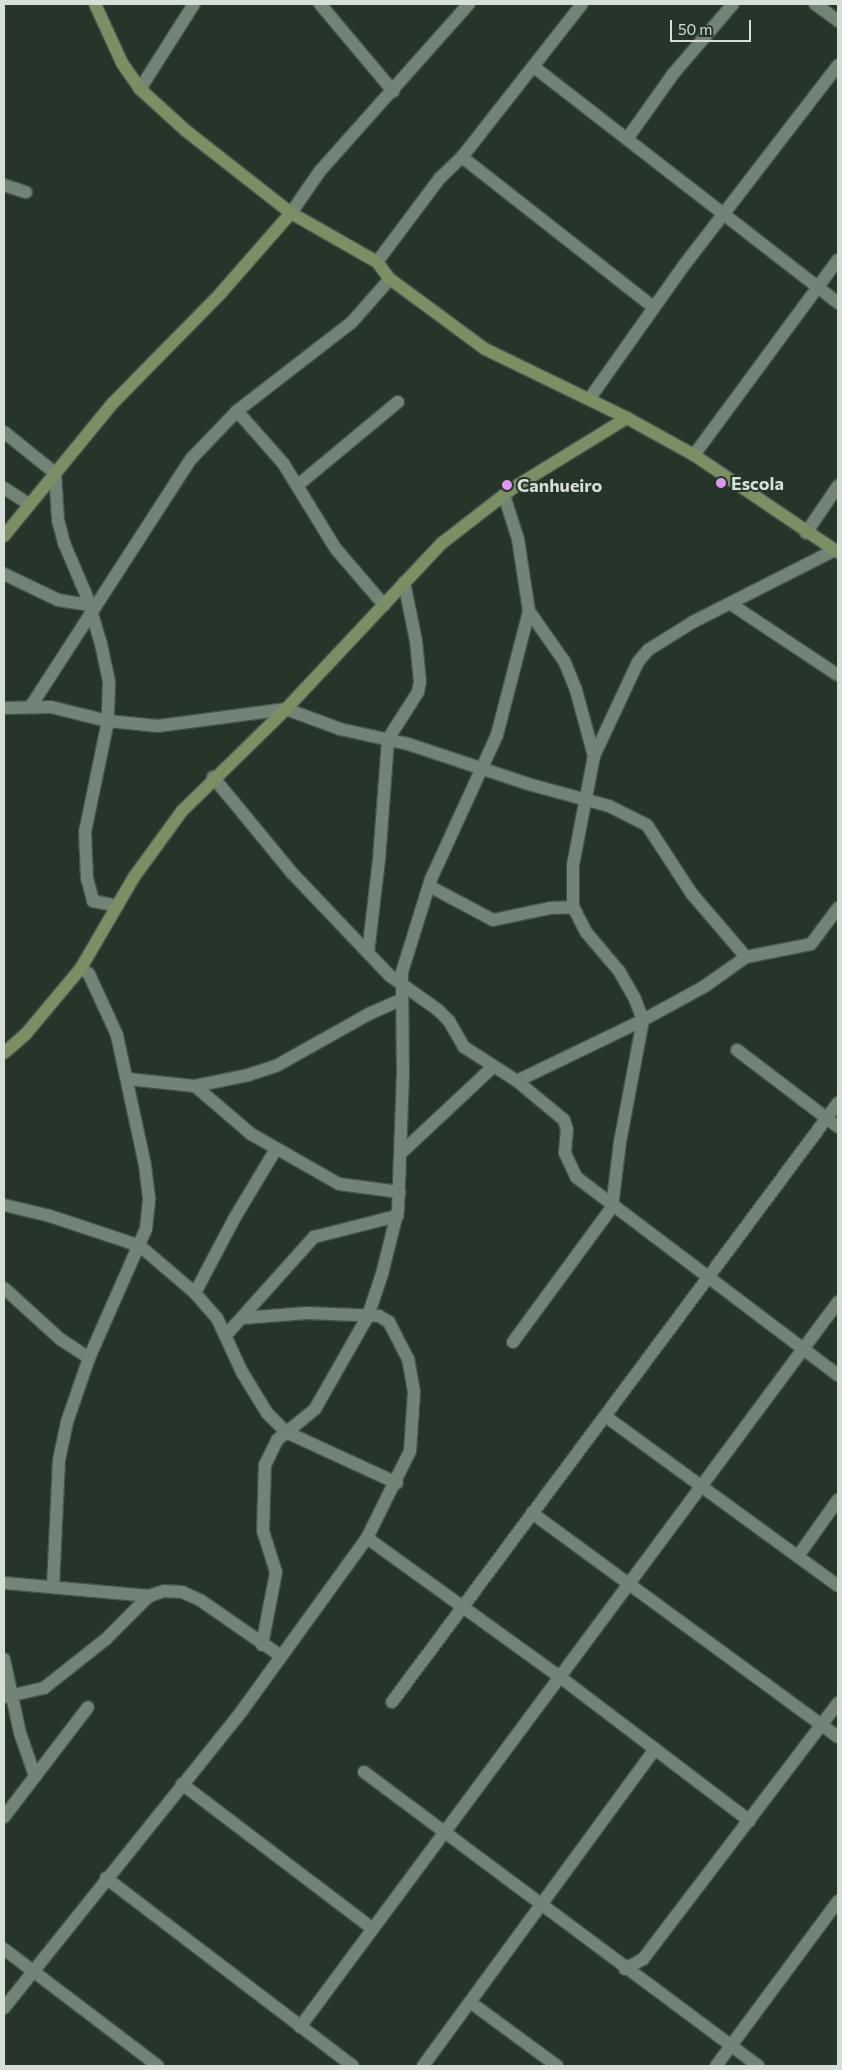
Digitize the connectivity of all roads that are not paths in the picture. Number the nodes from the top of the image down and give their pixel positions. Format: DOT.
graph roads {
  1 [pos="95,4"];
  2 [pos="194,4"];
  3 [pos="320,4"];
  4 [pos="582,4"];
  5 [pos="733,4"];
  6 [pos="815,4"];
  7 [pos="465,6"];
  8 [pos="838,21"];
  9 [pos="838,65"];
  10 [pos="534,67"];
  11 [pos="140,89"];
  12 [pos="393,91"];
  13 [pos="627,139"];
  14 [pos="462,157"];
  15 [pos="4,185"];
  16 [pos="26,192"];
  17 [pos="291,213"];
  18 [pos="723,214"];
  19 [pos="838,260"];
  20 [pos="377,262"];
  21 [pos="390,279"];
  22 [pos="818,287"];
  23 [pos="838,303"];
  24 [pos="653,308"];
  25 [pos="590,398"];
  26 [pos="398,402"];
  27 [pos="236,411"];
  28 [pos="627,418"];
  29 [pos="4,432"];
  30 [pos="694,456"];
  31 [pos="55,473"];
  32 [pos="298,486"];
  33 [pos="838,486"];
  34 [pos="4,488"];
  35 [pos="504,495"];
  36 [pos="29,504"];
  37 [pos="806,532"];
  38 [pos="4,536"];
  39 [pos="837,551"];
  40 [pos="4,574"];
  41 [pos="404,582"];
  42 [pos="731,604"];
  43 [pos="384,605"];
  44 [pos="90,608"];
  45 [pos="529,611"];
  46 [pos="838,675"];
  47 [pos="31,706"];
  48 [pos="4,708"];
  49 [pos="286,708"];
  50 [pos="108,721"];
  51 [pos="388,739"];
  52 [pos="594,756"];
  53 [pos="483,769"];
  54 [pos="213,777"];
  55 [pos="585,800"];
  56 [pos="428,886"];
  57 [pos="118,906"];
  58 [pos="573,908"];
  59 [pos="838,908"];
  60 [pos="368,953"];
  61 [pos="746,957"];
  62 [pos="81,968"];
  63 [pos="401,984"];
  64 [pos="400,1000"];
  65 [pos="643,1020"];
  66 [pos="737,1050"];
  67 [pos="4,1053"];
  68 [pos="493,1067"];
  69 [pos="128,1079"];
  70 [pos="517,1082"];
  71 [pos="195,1086"];
  72 [pos="838,1103"];
  73 [pos="827,1119"];
  74 [pos="838,1127"];
  75 [pos="276,1149"];
  76 [pos="401,1153"];
  77 [pos="399,1192"];
  78 [pos="4,1205"];
  79 [pos="612,1207"];
  80 [pos="397,1216"];
  81 [pos="140,1246"];
  82 [pos="708,1278"];
  83 [pos="4,1288"];
  84 [pos="195,1293"];
  85 [pos="838,1302"];
  86 [pos="368,1316"];
  87 [pos="243,1318"];
  88 [pos="226,1335"];
  89 [pos="513,1342"];
  90 [pos="804,1349"];
  91 [pos="89,1358"];
  92 [pos="838,1375"];
  93 [pos="605,1416"];
  94 [pos="286,1432"];
  95 [pos="396,1483"];
  96 [pos="701,1487"];
  97 [pos="838,1500"];
  98 [pos="532,1513"];
  99 [pos="367,1538"];
  100 [pos="798,1556"];
  101 [pos="630,1582"];
  102 [pos="4,1583"];
  103 [pos="838,1586"];
  104 [pos="53,1587"];
  105 [pos="149,1596"];
  106 [pos="461,1606"];
  107 [pos="262,1645"];
  108 [pos="282,1656"];
  109 [pos="4,1659"];
  110 [pos="560,1677"];
  111 [pos="8,1697"];
  112 [pos="392,1702"];
  113 [pos="838,1702"];
  114 [pos="88,1707"];
  115 [pos="822,1724"];
  116 [pos="838,1737"];
  117 [pos="655,1749"];
  118 [pos="364,1772"];
  119 [pos="34,1776"];
  120 [pos="182,1784"];
  121 [pos="4,1817"];
  122 [pos="750,1821"];
  123 [pos="444,1833"];
  124 [pos="106,1878"];
  125 [pos="838,1901"];
  126 [pos="540,1904"];
  127 [pos="372,1928"];
  128 [pos="4,1949"];
  129 [pos="643,1959"];
  130 [pos="625,1969"];
  131 [pos="32,1971"];
  132 [pos="642,1981"];
  133 [pos="470,2002"];
  134 [pos="4,2008"];
  135 [pos="300,2027"];
  136 [pos="730,2047"];
  137 [pos="158,2066"];
  138 [pos="353,2066"];
  139 [pos="423,2066"];
  140 [pos="557,2066"];
  141 [pos="716,2066"];
  142 [pos="759,2066"];
  1 -- 11 [label="street"];
  2 -- 11 [label="street"];
  3 -- 12 [label="street"];
  4 -- 10 [label="street"];
  5 -- 13 [label="street"];
  6 -- 8 [label="street"];
  7 -- 12 [label="street"];
  9 -- 18 [label="street"];
  10 -- 13 [label="street"];
  10 -- 14 [label="street"];
  11 -- 17 [label="street"];
  12 -- 17 [label="street"];
  13 -- 18 [label="street"];
  14 -- 20 [label="street"];
  14 -- 24 [label="street"];
  15 -- 16 [label="street"];
  17 -- 20 [label="street"];
  17 -- 31 [label="street"];
  18 -- 22 [label="street"];
  18 -- 24 [label="street"];
  19 -- 22 [label="street"];
  20 -- 21 [label="street"];
  21 -- 25 [label="street"];
  21 -- 27 [label="street"];
  22 -- 23 [label="street"];
  22 -- 30 [label="street"];
  24 -- 25 [label="street"];
  25 -- 28 [label="street"];
  26 -- 32 [label="street"];
  27 -- 32 [label="street"];
  27 -- 44 [label="street"];
  28 -- 30 [label="street"];
  28 -- 35 [label="street"];
  29 -- 31 [label="street"];
  30 -- 37 [label="street"];
  31 -- 36 [label="street"];
  31 -- 44 [label="street"];
  32 -- 43 [label="street"];
  33 -- 37 [label="street"];
  34 -- 36 [label="street"];
  35 -- 41 [label="street"];
  35 -- 45 [label="street"];
  36 -- 38 [label="street"];
  37 -- 39 [label="street"];
  39 -- 42 [label="street"];
  40 -- 44 [label="street"];
  41 -- 43 [label="street"];
  41 -- 51 [label="street"];
  42 -- 46 [label="street"];
  42 -- 52 [label="street"];
  43 -- 49 [label="street"];
  44 -- 47 [label="street"];
  44 -- 50 [label="street"];
  45 -- 52 [label="street"];
  45 -- 53 [label="street"];
  47 -- 48 [label="street"];
  47 -- 50 [label="street"];
  49 -- 50 [label="street"];
  49 -- 51 [label="street"];
  49 -- 54 [label="street"];
  50 -- 57 [label="street"];
  51 -- 53 [label="street"];
  51 -- 60 [label="street"];
  52 -- 55 [label="street"];
  53 -- 55 [label="street"];
  53 -- 56 [label="street"];
  54 -- 57 [label="street"];
  54 -- 60 [label="street"];
  55 -- 58 [label="street"];
  55 -- 61 [label="street"];
  56 -- 58 [label="street"];
  56 -- 63 [label="street"];
  57 -- 62 [label="street"];
  58 -- 65 [label="street"];
  59 -- 61 [label="street"];
  60 -- 63 [label="street"];
  61 -- 65 [label="street"];
  62 -- 67 [label="street"];
  62 -- 69 [label="street"];
  63 -- 64 [label="street"];
  63 -- 68 [label="street"];
  64 -- 71 [label="street"];
  64 -- 76 [label="street"];
  65 -- 70 [label="street"];
  65 -- 79 [label="street"];
  66 -- 73 [label="street"];
  68 -- 70 [label="street"];
  68 -- 76 [label="street"];
  69 -- 71 [label="street"];
  69 -- 81 [label="street"];
  70 -- 79 [label="street"];
  71 -- 75 [label="street"];
  72 -- 73 [label="street"];
  73 -- 74 [label="street"];
  73 -- 82 [label="street"];
  75 -- 77 [label="street"];
  75 -- 84 [label="street"];
  76 -- 77 [label="street"];
  77 -- 80 [label="street"];
  78 -- 81 [label="street"];
  79 -- 82 [label="street"];
  79 -- 89 [label="street"];
  80 -- 86 [label="street"];
  80 -- 87 [label="street"];
  81 -- 84 [label="street"];
  81 -- 91 [label="street"];
  82 -- 90 [label="street"];
  82 -- 93 [label="street"];
  83 -- 91 [label="street"];
  84 -- 88 [label="street"];
  85 -- 90 [label="street"];
  86 -- 87 [label="street"];
  86 -- 94 [label="street"];
  86 -- 95 [label="street"];
  87 -- 88 [label="street"];
  88 -- 94 [label="street"];
  90 -- 92 [label="street"];
  90 -- 96 [label="street"];
  91 -- 104 [label="street"];
  93 -- 96 [label="street"];
  93 -- 98 [label="street"];
  94 -- 95 [label="street"];
  94 -- 107 [label="street"];
  95 -- 99 [label="street"];
  96 -- 100 [label="street"];
  96 -- 101 [label="street"];
  97 -- 100 [label="street"];
  98 -- 101 [label="street"];
  98 -- 106 [label="street"];
  99 -- 106 [label="street"];
  99 -- 108 [label="street"];
  100 -- 103 [label="street"];
  101 -- 110 [label="street"];
  101 -- 115 [label="street"];
  102 -- 104 [label="street"];
  104 -- 105 [label="street"];
  105 -- 107 [label="street"];
  105 -- 111 [label="street"];
  106 -- 110 [label="street"];
  106 -- 112 [label="street"];
  107 -- 108 [label="street"];
  108 -- 120 [label="street"];
  109 -- 111 [label="street"];
  110 -- 117 [label="street"];
  110 -- 123 [label="street"];
  111 -- 119 [label="street"];
  113 -- 115 [label="street"];
  114 -- 119 [label="street"];
  115 -- 116 [label="street"];
  115 -- 122 [label="street"];
  117 -- 122 [label="street"];
  117 -- 126 [label="street"];
  118 -- 123 [label="street"];
  119 -- 121 [label="street"];
  120 -- 124 [label="street"];
  120 -- 127 [label="street"];
  122 -- 129 [label="street"];
  123 -- 126 [label="street"];
  123 -- 127 [label="street"];
  124 -- 131 [label="street"];
  124 -- 135 [label="street"];
  125 -- 136 [label="street"];
  126 -- 130 [label="street"];
  126 -- 133 [label="street"];
  127 -- 135 [label="street"];
  128 -- 131 [label="street"];
  129 -- 130 [label="street"];
  129 -- 132 [label="street"];
  130 -- 132 [label="street"];
  131 -- 134 [label="street"];
  131 -- 137 [label="street"];
  132 -- 136 [label="street"];
  133 -- 139 [label="street"];
  133 -- 140 [label="street"];
  135 -- 138 [label="street"];
  136 -- 141 [label="street"];
  136 -- 142 [label="street"];
}
